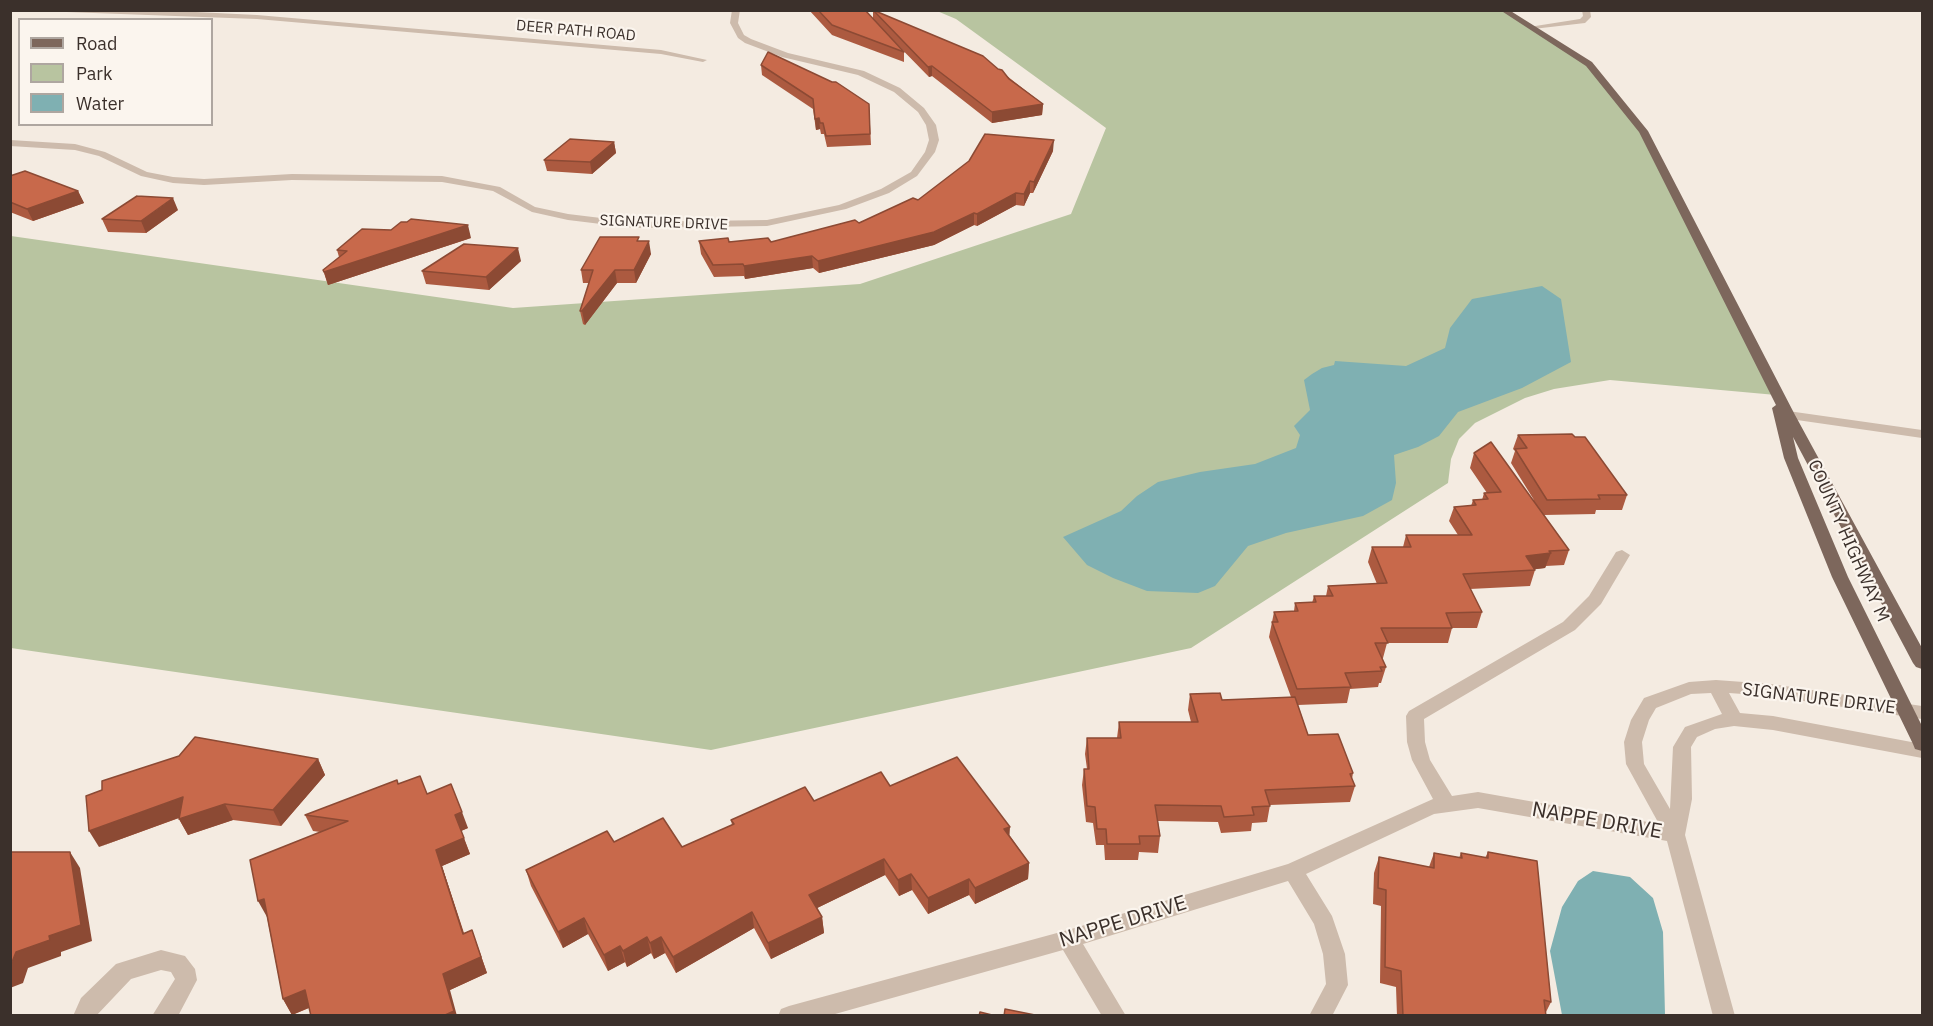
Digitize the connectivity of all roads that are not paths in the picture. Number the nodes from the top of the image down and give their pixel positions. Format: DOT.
graph roads {
  1 [pos="15,10"];
  2 [pos="736,10"];
  3 [pos="1503,10"];
  4 [pos="1586,10"];
  5 [pos="146,11"];
  6 [pos="1533,27"];
  7 [pos="703,60"];
  8 [pos="10,143"];
  9 [pos="1755,346"];
  10 [pos="1788,415"];
  11 [pos="1923,434"];
  12 [pos="1622,555"];
  13 [pos="1923,663"];
  14 [pos="1716,686"];
  15 [pos="1913,711"];
  16 [pos="1734,719"];
  17 [pos="1923,744"];
  18 [pos="1923,751"];
  19 [pos="1447,804"];
  20 [pos="1675,835"];
  21 [pos="1293,871"];
  22 [pos="1068,939"];
  23 [pos="84,1016"];
  24 [pos="163,1016"];
  25 [pos="789,1016"];
  26 [pos="1115,1016"];
  27 [pos="1320,1016"];
  28 [pos="1724,1016"];
  1 -- 5 [label="street, DEER PATH ROAD"];
  2 -- 8 [label="street, SIGNATURE DRIVE"];
  3 -- 6 [label="main road, COUNTY HIGHWAY M"];
  4 -- 6 [label="street"];
  5 -- 7 [label="street, DEER PATH ROAD"];
  6 -- 9 [label="main road, COUNTY HIGHWAY M"];
  9 -- 10 [label="main road, COUNTY HIGHWAY M"];
  9 -- 15 [label="main road, COUNTY HIGHWAY M"];
  10 -- 11 [label="street"];
  10 -- 13 [label="main road, COUNTY HIGHWAY M"];
  12 -- 19 [label="street"];
  14 -- 15 [label="street, SIGNATURE DRIVE"];
  14 -- 16 [label="street, SIGNATURE DRIVE"];
  14 -- 20 [label="street, SIGNATURE DRIVE"];
  15 -- 17 [label="main road, COUNTY HIGHWAY M"];
  16 -- 18 [label="street, SIGNATURE DRIVE"];
  16 -- 20 [label="street, SIGNATURE DRIVE"];
  19 -- 20 [label="street, NAPPE DRIVE"];
  19 -- 21 [label="street, NAPPE DRIVE"];
  20 -- 28 [label="street, SIGNATURE DRIVE"];
  21 -- 22 [label="street, NAPPE DRIVE"];
  21 -- 27 [label="street"];
  22 -- 25 [label="street, NAPPE DRIVE"];
  22 -- 26 [label="street"];
  23 -- 24 [label="street"];
}
